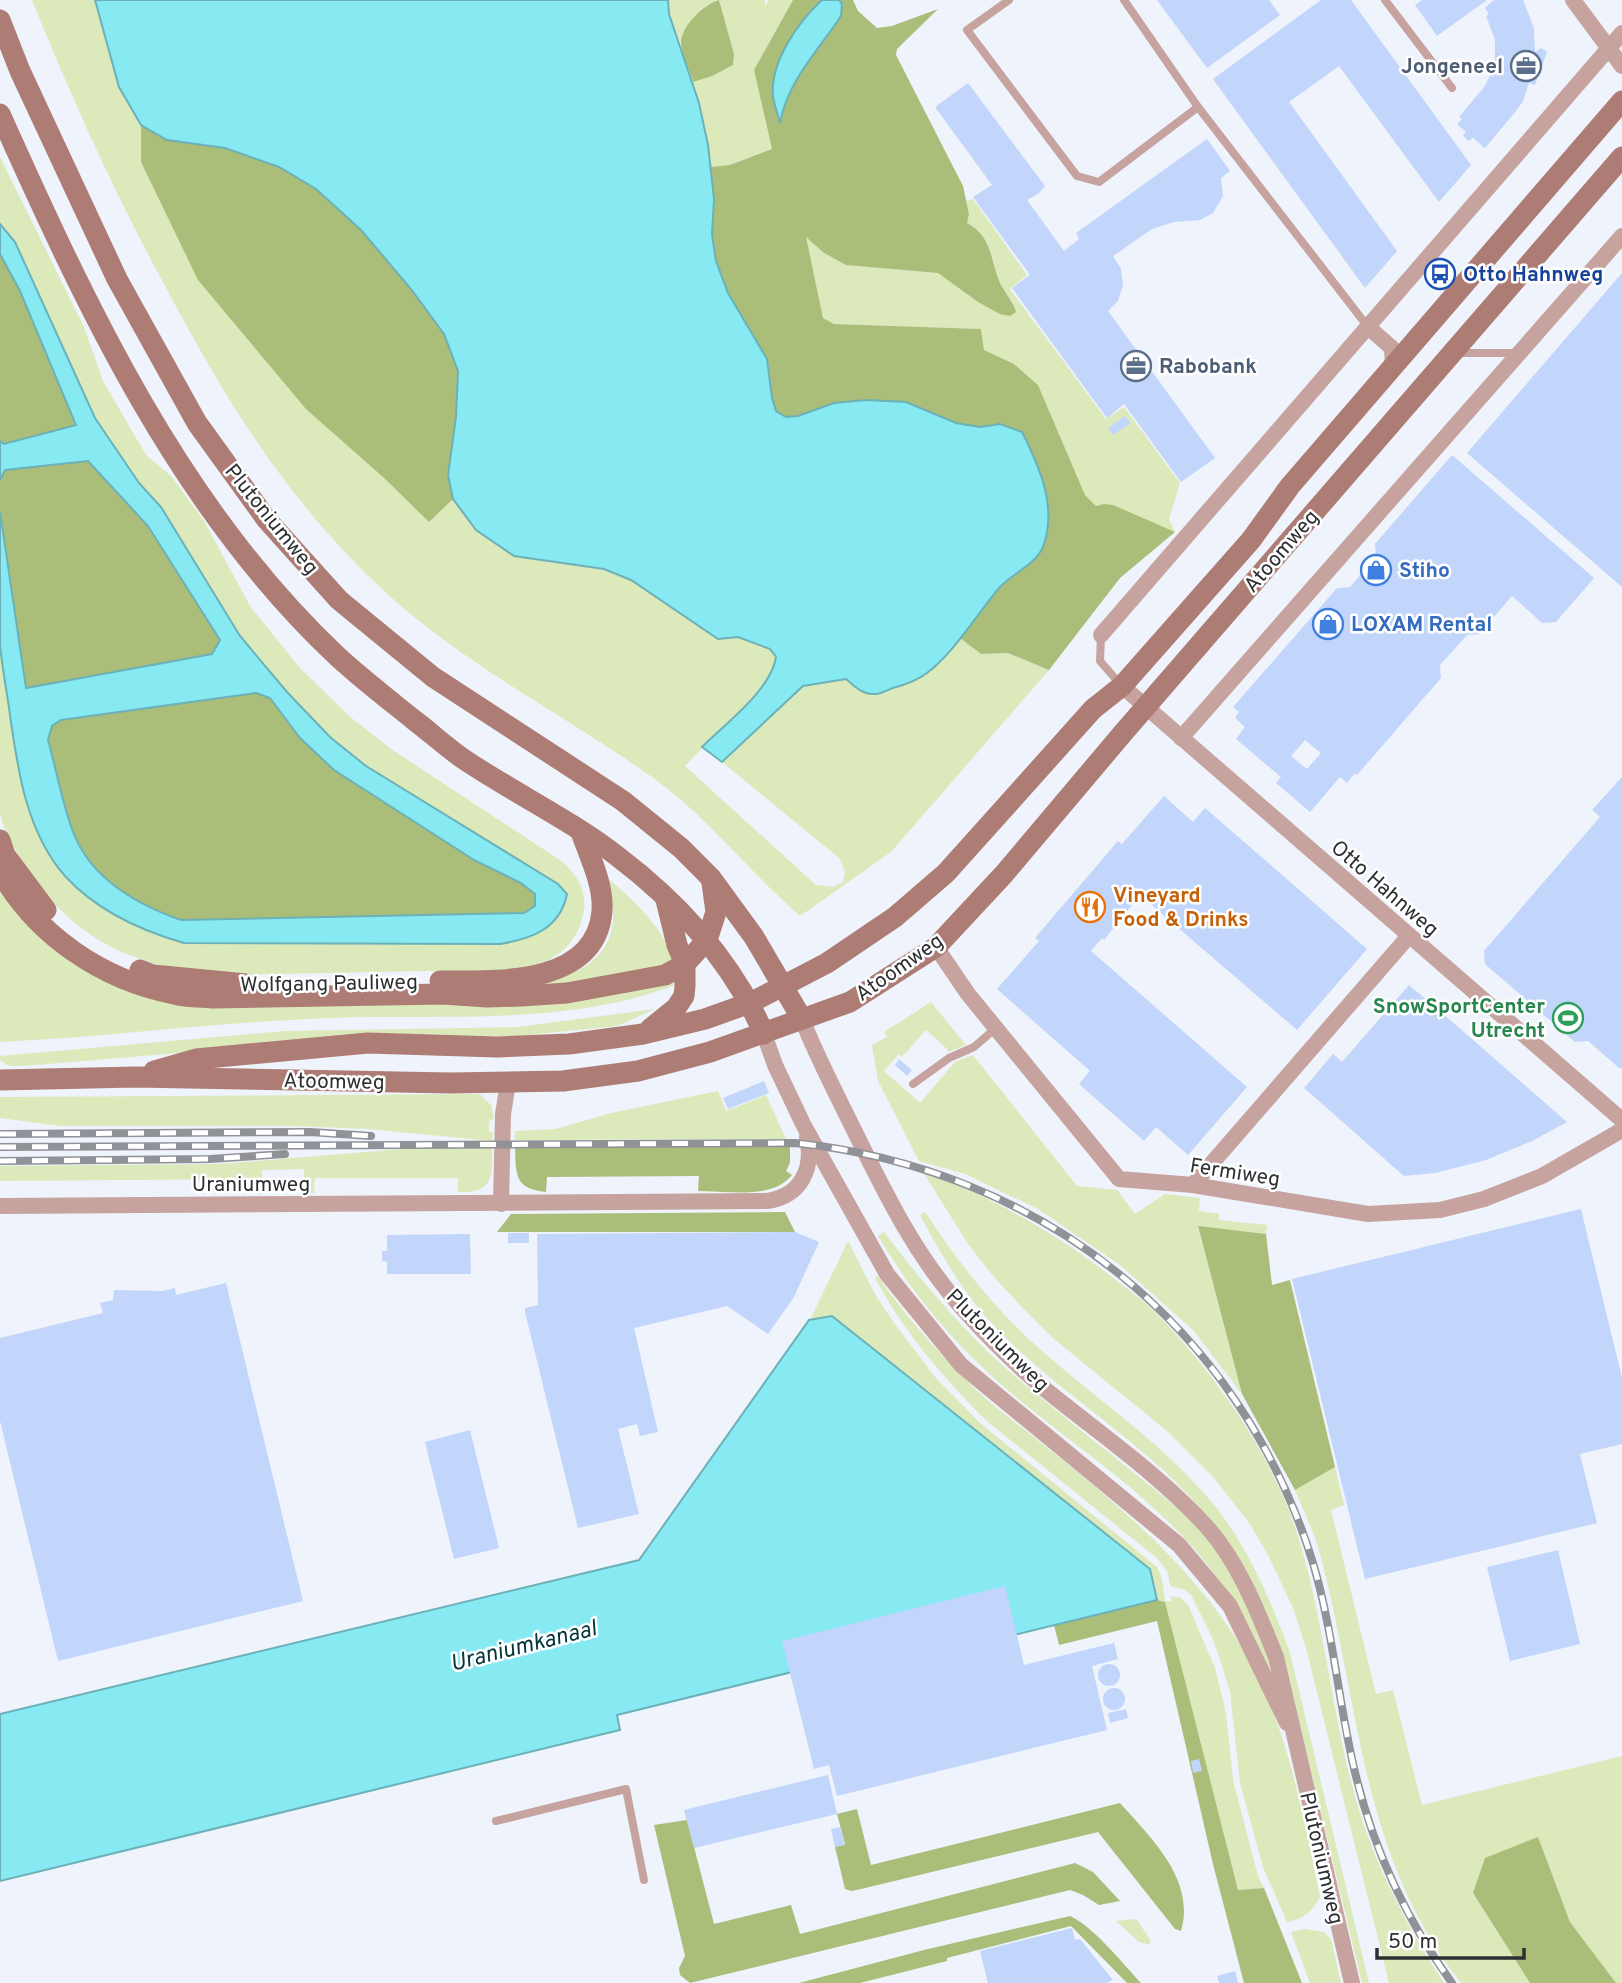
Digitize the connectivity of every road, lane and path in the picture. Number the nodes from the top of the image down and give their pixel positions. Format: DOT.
graph roads {
  1 [pos="1009,0"];
  2 [pos="1124,0"];
  3 [pos="1385,0"];
  4 [pos="1573,0"];
  5 [pos="0,20"];
  6 [pos="1622,33"];
  7 [pos="1609,49"];
  8 [pos="1622,66"];
  9 [pos="1451,89"];
  10 [pos="1622,101"];
  11 [pos="1198,107"];
  12 [pos="0,114"];
  13 [pos="1622,157"];
  14 [pos="1622,236"];
  15 [pos="1368,327"];
  16 [pos="1453,353"];
  17 [pos="1519,353"];
  18 [pos="1393,366"];
  19 [pos="1421,390"];
  20 [pos="1101,635"];
  21 [pos="1122,686"];
  22 [pos="1145,707"];
  23 [pos="1181,738"];
  24 [pos="581,832"];
  25 [pos="0,840"];
  26 [pos="0,871"];
  27 [pos="711,878"];
  28 [pos="665,898"];
  29 [pos="1408,937"];
  30 [pos="707,940"];
  31 [pos="936,947"];
  32 [pos="685,964"];
  33 [pos="784,987"];
  34 [pos="750,1003"];
  35 [pos="802,1019"];
  36 [pos="996,1028"];
  37 [pos="643,1034"];
  38 [pos="764,1034"];
  39 [pos="135,1077"];
  40 [pos="0,1080"];
  41 [pos="508,1083"];
  42 [pos="913,1084"];
  43 [pos="1622,1120"];
  44 [pos="804,1126"];
  45 [pos="1622,1130"];
  46 [pos="1193,1185"];
  47 [pos="501,1204"];
  48 [pos="0,1206"];
  49 [pos="1292,1732"];
  50 [pos="496,1821"];
  51 [pos="643,1880"];
  52 [pos="1352,1983"];
  1 -- 11 [label="lane"];
  2 -- 11 [label="lane"];
  3 -- 9 [label="lane"];
  4 -- 7 [label="street"];
  5 -- 27 [label="main road, Plutoniumweg"];
  6 -- 7 [label="street"];
  7 -- 8 [label="street"];
  7 -- 15 [label="street"];
  10 -- 18 [label="main road, Atoomweg"];
  11 -- 15 [label="lane"];
  12 -- 24 [label="main road, Plutoniumweg"];
  13 -- 16 [label="main road, Atoomweg"];
  14 -- 17 [label="street"];
  15 -- 18 [label="street"];
  15 -- 20 [label="street"];
  16 -- 17 [label="lane"];
  16 -- 19 [label="main road, Atoomweg"];
  17 -- 23 [label="street"];
  18 -- 19 [label="main road"];
  18 -- 21 [label="main road, Atoomweg"];
  19 -- 22 [label="main road, Atoomweg"];
  20 -- 21 [label="lane"];
  21 -- 22 [label="street, Otto Hahnweg"];
  21 -- 33 [label="main road, Atoomweg"];
  22 -- 23 [label="street, Otto Hahnweg"];
  22 -- 31 [label="main road, Atoomweg"];
  23 -- 29 [label="street, Otto Hahnweg"];
  24 -- 25 [label="main road, Wolfgang Pauliweg"];
  24 -- 28 [label="main road, Plutoniumweg"];
  26 -- 32 [label="main road, Wolfgang Pauliweg"];
  27 -- 30 [label="main road"];
  27 -- 33 [label="main road, Plutoniumweg"];
  28 -- 30 [label="main road, Plutoniumweg"];
  28 -- 32 [label="main road"];
  29 -- 43 [label="street, Otto Hahnweg"];
  29 -- 46 [label="street"];
  30 -- 32 [label="main road, Wolfgang Pauliweg"];
  30 -- 34 [label="main road, Plutoniumweg"];
  31 -- 35 [label="main road, Atoomweg"];
  31 -- 36 [label="street, Fermiweg"];
  32 -- 37 [label="main road"];
  33 -- 34 [label="main road, Atoomweg"];
  33 -- 35 [label="main road, Plutoniumweg"];
  34 -- 37 [label="main road, Atoomweg"];
  34 -- 38 [label="main road, Plutoniumweg"];
  35 -- 38 [label="main road, Atoomweg"];
  35 -- 49 [label="street, Plutoniumweg"];
  36 -- 42 [label="lane"];
  36 -- 46 [label="street, Fermiweg"];
  37 -- 39 [label="main road, Atoomweg"];
  38 -- 41 [label="main road, Atoomweg"];
  38 -- 44 [label="street, Plutoniumweg"];
  39 -- 40 [label="main road, Atoomweg"];
  39 -- 41 [label="main road, Atoomweg"];
  41 -- 47 [label="street"];
  44 -- 47 [label="street, Uraniumweg"];
  44 -- 49 [label="street, Plutoniumweg"];
  45 -- 46 [label="street, Fermiweg"];
  47 -- 48 [label="street, Uraniumweg"];
  49 -- 52 [label="street, Plutoniumweg"];
  50 -- 51 [label="lane"];
}
